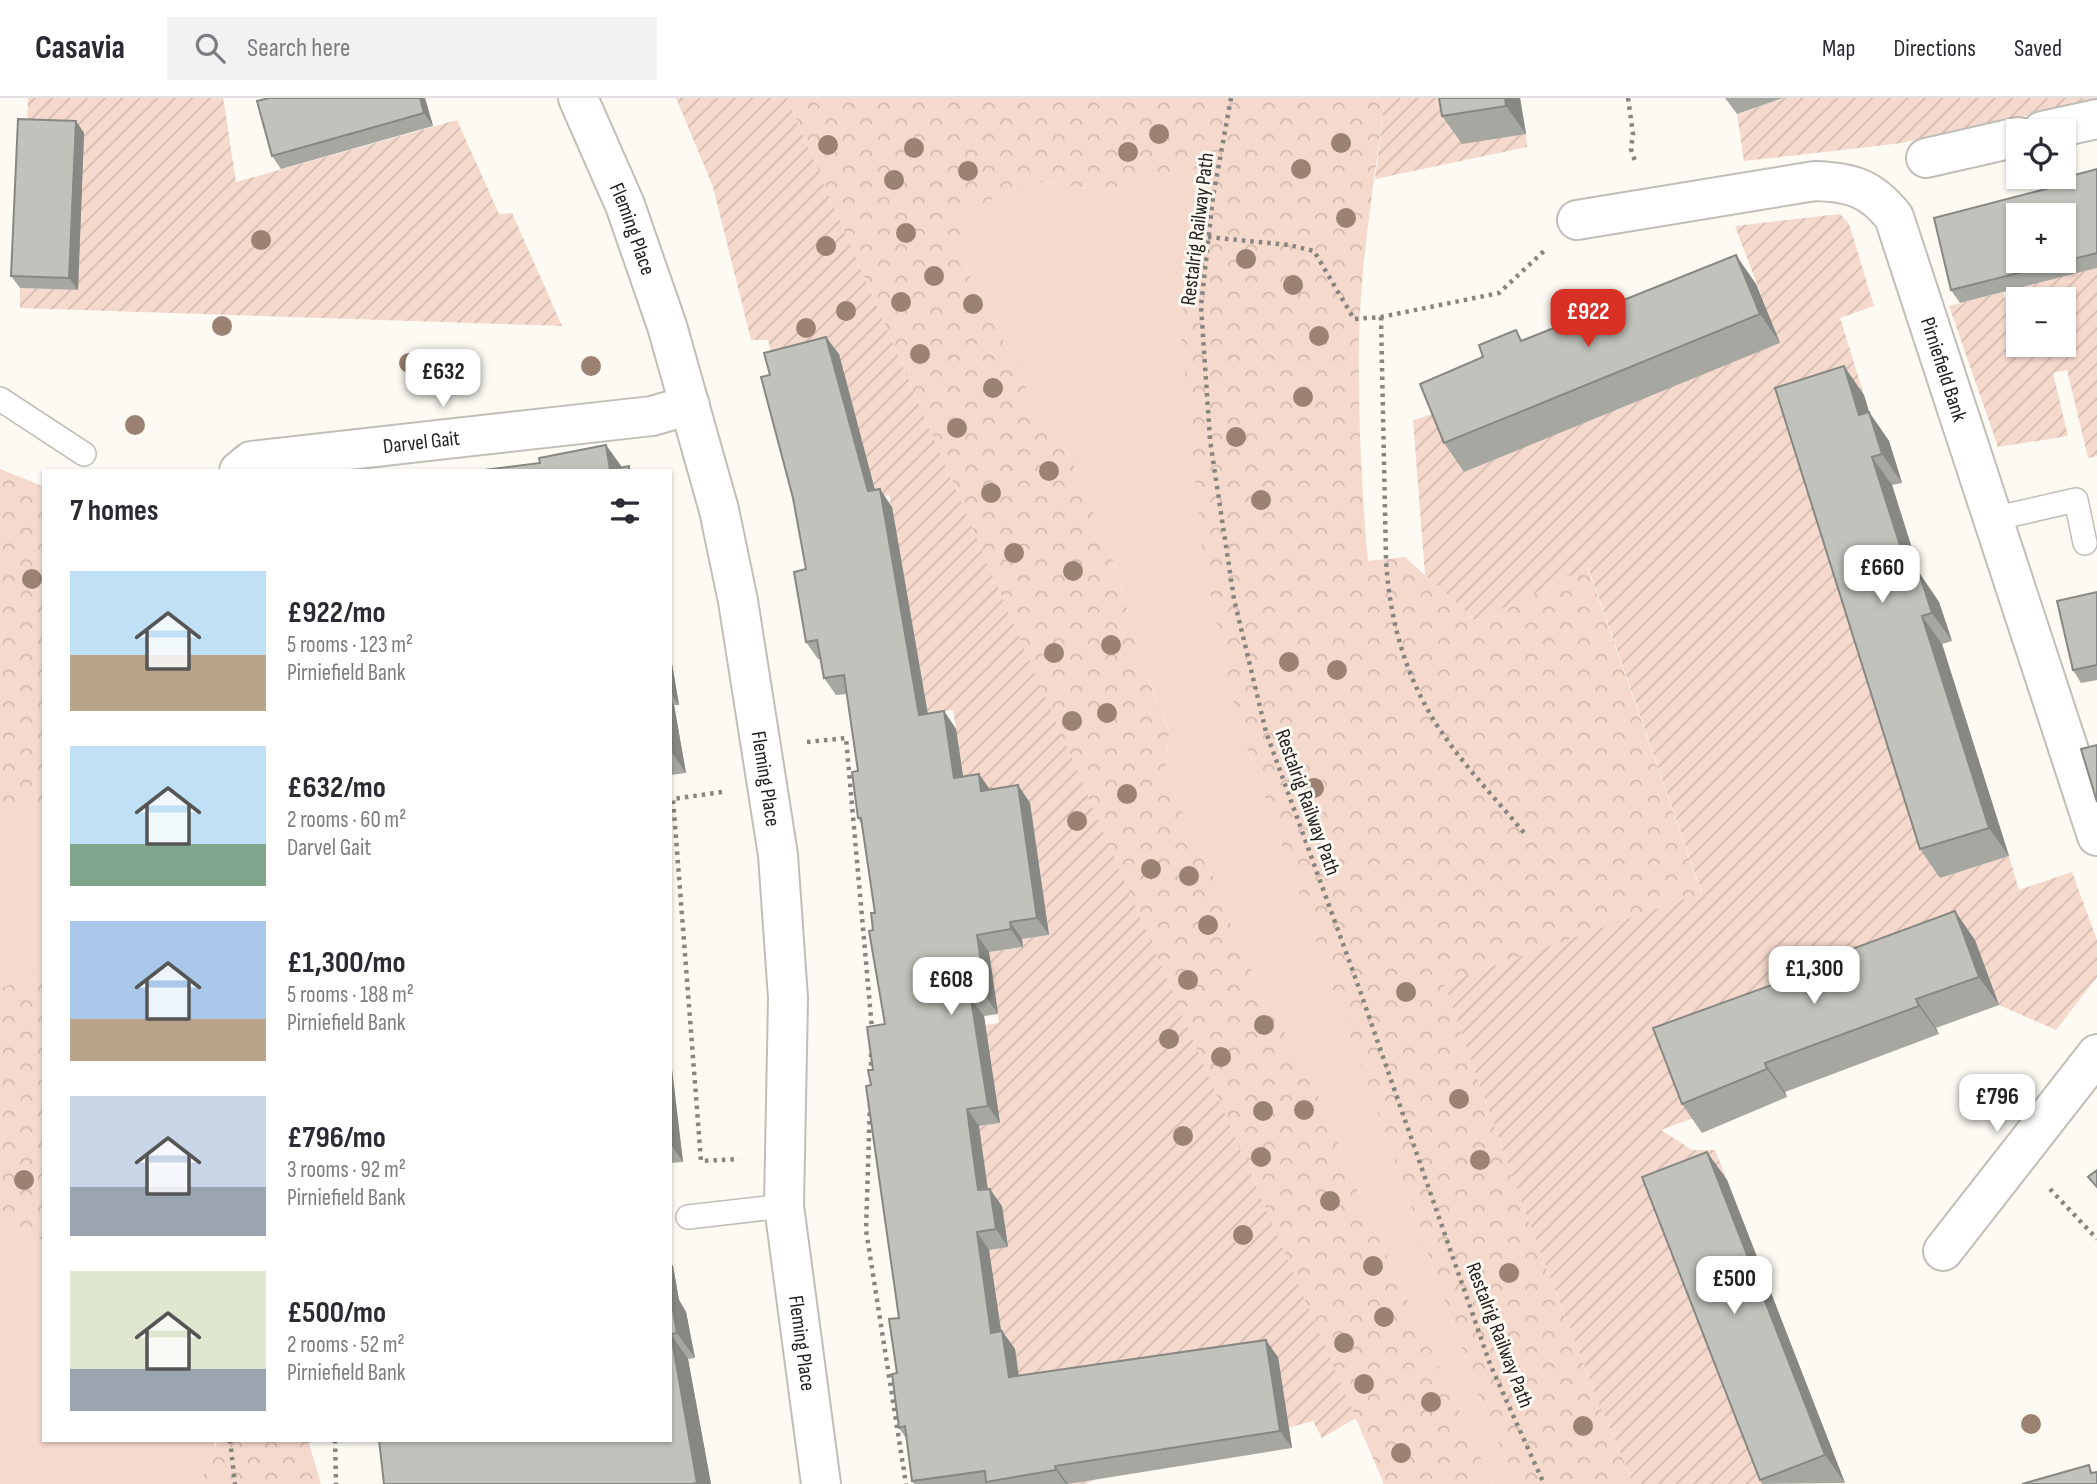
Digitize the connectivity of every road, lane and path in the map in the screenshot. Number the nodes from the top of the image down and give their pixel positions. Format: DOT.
graph roads {
  1 [pos="578,98"];
  2 [pos="1231,98"];
  3 [pos="1628,98"];
  4 [pos="2097,118"];
  5 [pos="2076,123"];
  6 [pos="2006,140"];
  7 [pos="1926,158"];
  8 [pos="1652,208"];
  9 [pos="1577,220"];
  10 [pos="1208,237"];
  11 [pos="1381,317"];
  12 [pos="0,399"];
  13 [pos="690,405"];
  14 [pos="84,454"];
  15 [pos="241,469"];
  16 [pos="1993,519"];
  17 [pos="2085,543"];
  18 [pos="761,747"];
  19 [pos="767,785"];
  20 [pos="1525,834"];
  21 [pos="2097,836"];
  22 [pos="2097,1054"];
  23 [pos="870,1080"];
  24 [pos="870,1094"];
  25 [pos="2018,1155"];
  26 [pos="771,1208"];
  27 [pos="688,1217"];
  28 [pos="2097,1239"];
  29 [pos="1943,1251"];
  30 [pos="230,1442"];
  31 [pos="335,1442"];
  32 [pos="235,1484"];
  33 [pos="336,1484"];
  34 [pos="821,1484"];
  35 [pos="906,1484"];
  36 [pos="1544,1484"];
  1 -- 13 [label="street, Fleming Place"];
  2 -- 10 [label="path, Restalrig Railway Path"];
  3 -- 8 [label="path"];
  4 -- 5 [label="street"];
  6 -- 7 [label="street"];
  8 -- 9 [label="street, Pirniefield Bank"];
  8 -- 16 [label="street, Pirniefield Bank"];
  9 -- 11 [label="path"];
  10 -- 11 [label="path"];
  10 -- 36 [label="path, Restalrig Railway Path"];
  11 -- 20 [label="path"];
  12 -- 14 [label="lane"];
  13 -- 15 [label="street, Darvel Gait"];
  13 -- 18 [label="street, Fleming Place"];
  16 -- 17 [label="lane"];
  16 -- 21 [label="street, Pirniefield Bank"];
  18 -- 19 [label="street, Fleming Place"];
  18 -- 23 [label="path"];
  19 -- 26 [label="street, Fleming Place"];
  19 -- 26 [label="path"];
  22 -- 25 [label="street"];
  24 -- 35 [label="path"];
  25 -- 28 [label="path"];
  25 -- 29 [label="street"];
  26 -- 27 [label="lane"];
  26 -- 34 [label="street, Fleming Place"];
  30 -- 32 [label="path"];
  31 -- 33 [label="path"];
}
